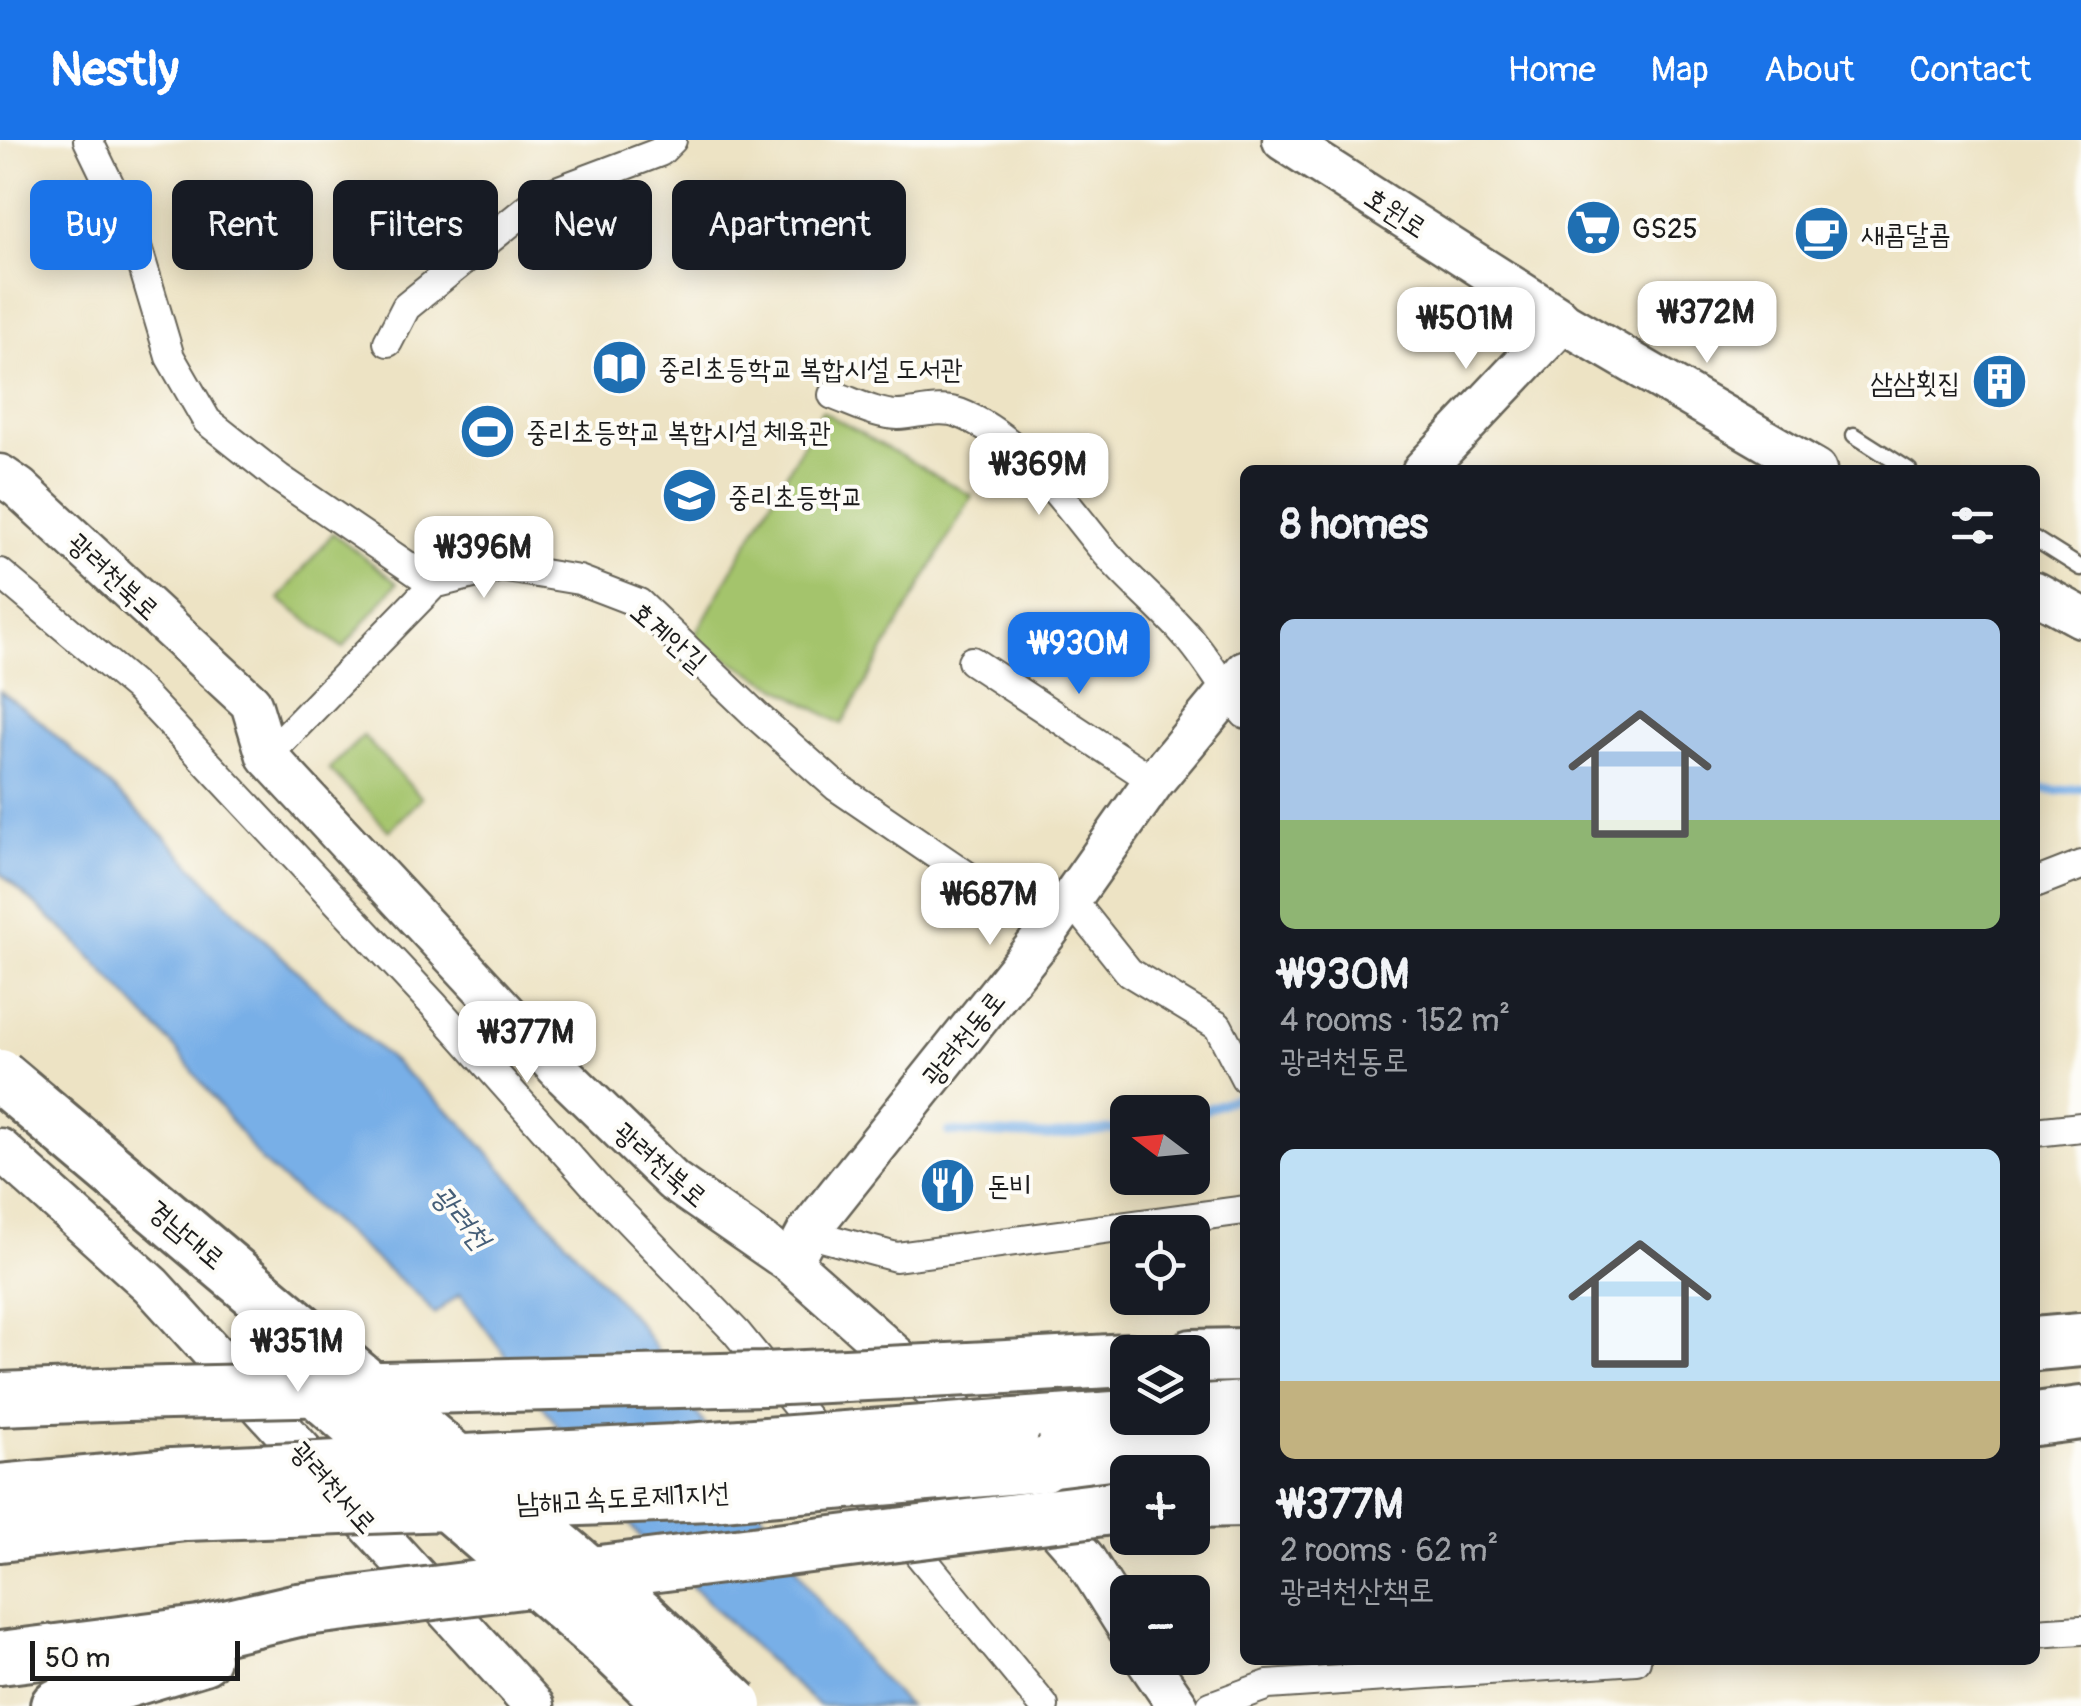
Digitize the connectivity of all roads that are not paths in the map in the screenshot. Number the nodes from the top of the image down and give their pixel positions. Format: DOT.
graph roads {
  1 [pos="88,140"];
  2 [pos="672,140"];
  3 [pos="1284,140"];
  4 [pos="1563,322"];
  5 [pos="388,342"];
  6 [pos="833,394"];
  7 [pos="1854,436"];
  8 [pos="1428,465"];
  9 [pos="1807,465"];
  10 [pos="1901,465"];
  11 [pos="0,475"];
  12 [pos="2040,543"];
  13 [pos="2081,568"];
  14 [pos="0,573"];
  15 [pos="434,584"];
  16 [pos="2040,595"];
  17 [pos="2081,617"];
  18 [pos="972,661"];
  19 [pos="1238,692"];
  20 [pos="266,756"];
  21 [pos="1154,781"];
  22 [pos="2081,865"];
  23 [pos="2040,881"];
  24 [pos="1060,915"];
  25 [pos="1240,1068"];
  26 [pos="0,1076"];
  27 [pos="0,1122"];
  28 [pos="2081,1126"];
  29 [pos="2040,1131"];
  30 [pos="0,1149"];
  31 [pos="1240,1211"];
  32 [pos="799,1248"];
  33 [pos="2081,1315"];
  34 [pos="2040,1319"];
  35 [pos="2081,1340"];
  36 [pos="2040,1344"];
  37 [pos="1240,1355"];
  38 [pos="1210,1356"];
  39 [pos="1110,1361"];
  40 [pos="2081,1388"];
  41 [pos="2040,1394"];
  42 [pos="2,1398"];
  43 [pos="1240,1408"];
  44 [pos="1210,1411"];
  45 [pos="2081,1413"];
  46 [pos="2040,1419"];
  47 [pos="1110,1422"];
  48 [pos="1028,1446"];
  49 [pos="1240,1456"];
  50 [pos="0,1492"];
  51 [pos="179,1494"];
  52 [pos="1240,1500"];
  53 [pos="1210,1501"];
  54 [pos="1110,1508"];
  55 [pos="0,1534"];
  56 [pos="1110,1599"];
  57 [pos="298,1610"];
  58 [pos="2081,1630"];
  59 [pos="2040,1633"];
  60 [pos="0,1658"];
  61 [pos="1562,1665"];
  62 [pos="1157,1675"];
  63 [pos="57,1706"];
  64 [pos="534,1706"];
  65 [pos="674,1706"];
  66 [pos="736,1706"];
  67 [pos="1044,1706"];
  68 [pos="1178,1706"];
  69 [pos="1211,1706"];
  1 -- 15 [label="street"];
  2 -- 5 [label="street"];
  3 -- 4 [label="street, 호원로"];
  4 -- 8 [label="street"];
  4 -- 9 [label="street, 호원로"];
  6 -- 19 [label="street"];
  7 -- 10 [label="lane"];
  11 -- 20 [label="street, 광려천북로"];
  12 -- 13 [label="lane"];
  14 -- 67 [label="street"];
  15 -- 20 [label="street"];
  15 -- 24 [label="street, 호계안길"];
  16 -- 17 [label="street"];
  18 -- 21 [label="street"];
  19 -- 21 [label="street, 광려천동로"];
  20 -- 32 [label="street, 광려천북로"];
  21 -- 24 [label="street, 광려천동로"];
  22 -- 23 [label="street"];
  24 -- 25 [label="street, 호계안길"];
  24 -- 32 [label="street, 광려천동로"];
  26 -- 66 [label="highway, 경남대로, bridge"];
  27 -- 65 [label="highway, 경남대로, bridge"];
  28 -- 29 [label="street"];
  30 -- 64 [label="street, 광려천서로"];
  31 -- 32 [label="street"];
  32 -- 56 [label="street, 광려천북로"];
  33 -- 34 [label="highway"];
  35 -- 36 [label="highway"];
  37 -- 38 [label="highway"];
  39 -- 42 [label="highway, bridge"];
  40 -- 41 [label="highway"];
  43 -- 44 [label="highway"];
  45 -- 46 [label="highway"];
  47 -- 48 [label="highway, 남해고속도로제1지선"];
  48 -- 49 [label="highway, 남해고속도로제1지선"];
  48 -- 51 [label="highway, 남해고속도로제1지선, bridge"];
  50 -- 51 [label="highway, 남해고속도로제1지선"];
  51 -- 55 [label="highway, 남해고속도로제1지선"];
  52 -- 53 [label="highway"];
  54 -- 57 [label="highway, bridge"];
  57 -- 60 [label="highway"];
  57 -- 63 [label="highway"];
  58 -- 59 [label="street"];
  61 -- 69 [label="street"];
  62 -- 68 [label="street"];
}
